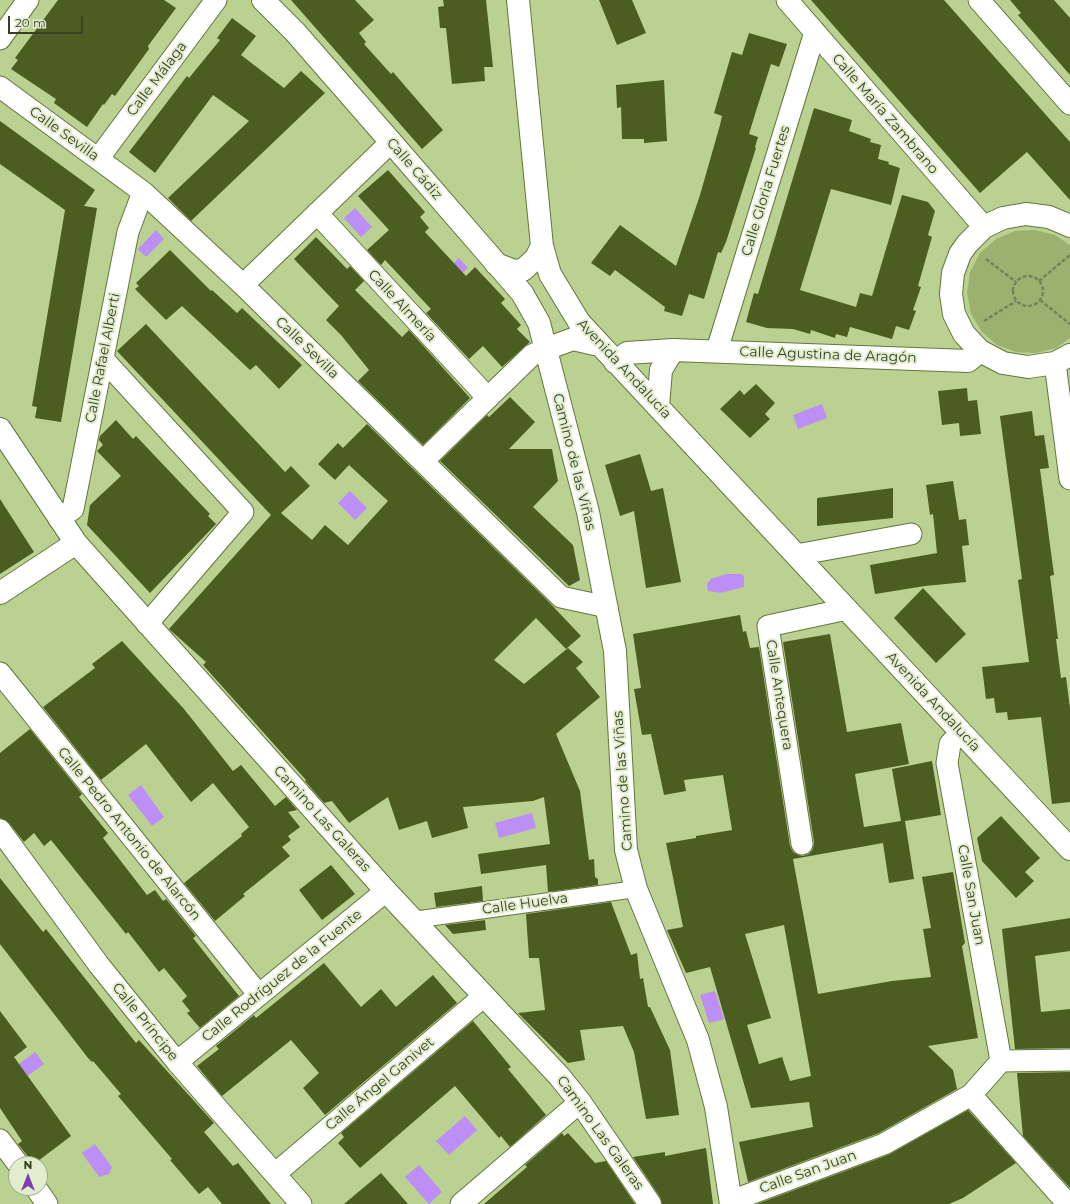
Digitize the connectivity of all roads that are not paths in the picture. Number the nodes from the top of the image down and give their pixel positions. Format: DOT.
graph roads {
  1 [pos="28,0"];
  2 [pos="216,0"];
  3 [pos="263,0"];
  4 [pos="518,0"];
  5 [pos="787,0"];
  6 [pos="979,0"];
  7 [pos="815,32"];
  8 [pos="0,39"];
  9 [pos="0,87"];
  10 [pos="1070,104"];
  11 [pos="391,142"];
  12 [pos="98,159"];
  13 [pos="143,192"];
  14 [pos="317,214"];
  15 [pos="1070,226"];
  16 [pos="984,227"];
  17 [pos="542,246"];
  18 [pos="496,264"];
  19 [pos="550,274"];
  20 [pos="243,286"];
  21 [pos="539,323"];
  22 [pos="599,345"];
  23 [pos="546,349"];
  24 [pos="673,350"];
  25 [pos="717,350"];
  26 [pos="980,351"];
  27 [pos="1062,359"];
  28 [pos="104,360"];
  29 [pos="615,362"];
  30 [pos="488,398"];
  31 [pos="658,406"];
  32 [pos="0,429"];
  33 [pos="424,461"];
  34 [pos="1070,479"];
  35 [pos="59,519"];
  36 [pos="911,534"];
  37 [pos="76,543"];
  38 [pos="796,554"];
  39 [pos="0,594"];
  40 [pos="607,608"];
  41 [pos="847,609"];
  42 [pos="147,624"];
  43 [pos="0,673"];
  44 [pos="961,732"];
  45 [pos="0,830"];
  46 [pos="802,844"];
  47 [pos="1070,849"];
  48 [pos="636,889"];
  49 [pos="386,891"];
  50 [pos="413,920"];
  51 [pos="259,995"];
  52 [pos="484,996"];
  53 [pos="1070,1060"];
  54 [pos="177,1062"];
  55 [pos="1001,1062"];
  56 [pos="971,1095"];
  57 [pos="580,1102"];
  58 [pos="0,1140"];
  59 [pos="12,1156"];
  60 [pos="276,1173"];
  61 [pos="731,1202"];
  62 [pos="301,1204"];
  63 [pos="461,1204"];
  64 [pos="650,1204"];
  65 [pos="1068,1204"];
  1 -- 8 [label="street"];
  2 -- 12 [label="street, Calle Málaga"];
  3 -- 11 [label="street, Calle Cádiz"];
  4 -- 17 [label="street, Avenida Andalucía"];
  5 -- 7 [label="street, Calle María Zambrano"];
  6 -- 10 [label="street"];
  7 -- 16 [label="street, Calle María Zambrano"];
  7 -- 25 [label="street, Calle Gloria Fuertes"];
  9 -- 12 [label="street, Calle Sevilla"];
  11 -- 14 [label="street"];
  11 -- 18 [label="street, Calle Cádiz"];
  12 -- 13 [label="street, Calle Sevilla"];
  13 -- 20 [label="street, Calle Sevilla"];
  13 -- 28 [label="street, Calle Rafael Alberti"];
  14 -- 20 [label="street"];
  14 -- 30 [label="street, Calle Almería"];
  15 -- 16 [label="street"];
  16 -- 26 [label="street"];
  17 -- 18 [label="street"];
  17 -- 19 [label="street, Avenida Andalucía"];
  18 -- 21 [label="street, Calle Cádiz"];
  19 -- 21 [label="street"];
  19 -- 22 [label="street, Avenida Andalucía"];
  20 -- 33 [label="street, Calle Sevilla"];
  21 -- 23 [label="street, Calle Cádiz"];
  22 -- 23 [label="street"];
  22 -- 29 [label="street, Avenida Andalucía"];
  23 -- 30 [label="street"];
  23 -- 40 [label="street, Camino de las Viñas"];
  24 -- 25 [label="street, Calle Agustina de Aragón"];
  24 -- 29 [label="street, Calle Agustina de Aragón"];
  24 -- 31 [label="street"];
  25 -- 26 [label="street, Calle Agustina de Aragón"];
  26 -- 27 [label="street"];
  27 -- 34 [label="street"];
  28 -- 35 [label="street, Calle Rafael Alberti"];
  28 -- 42 [label="street"];
  29 -- 31 [label="street, Avenida Andalucía"];
  30 -- 33 [label="street"];
  31 -- 38 [label="street, Avenida Andalucía"];
  32 -- 35 [label="street, Camino Las Galeras"];
  33 -- 40 [label="street, Calle Sevilla"];
  35 -- 37 [label="street, Camino Las Galeras"];
  36 -- 38 [label="street"];
  37 -- 39 [label="street"];
  37 -- 42 [label="street, Camino Las Galeras"];
  38 -- 41 [label="street, Avenida Andalucía"];
  40 -- 48 [label="street, Camino de las Viñas"];
  41 -- 44 [label="street, Avenida Andalucía"];
  41 -- 46 [label="street, Calle Antequera"];
  42 -- 49 [label="street, Camino Las Galeras"];
  43 -- 51 [label="street, Calle Pedro Antonio de Alarcón"];
  44 -- 47 [label="street, Avenida Andalucía"];
  44 -- 55 [label="street, Calle San Juan"];
  45 -- 54 [label="street, Calle Príncipe"];
  48 -- 50 [label="street, Calle Huelva"];
  48 -- 61 [label="street, Camino de las Viñas"];
  49 -- 50 [label="street, Camino Las Galeras"];
  49 -- 51 [label="street, Calle Rodríguez de la Fuente"];
  50 -- 52 [label="street, Camino Las Galeras"];
  51 -- 54 [label="street, Calle Rodríguez de la Fuente"];
  52 -- 57 [label="street, Camino Las Galeras"];
  52 -- 60 [label="street, Calle Ángel Ganivet"];
  53 -- 55 [label="street"];
  54 -- 60 [label="street, Calle Príncipe"];
  55 -- 56 [label="street, Calle San Juan"];
  56 -- 61 [label="street, Calle San Juan"];
  56 -- 65 [label="street"];
  57 -- 63 [label="street"];
  57 -- 64 [label="street, Camino Las Galeras"];
  58 -- 59 [label="street"];
  60 -- 62 [label="street, Calle Príncipe"];
}
